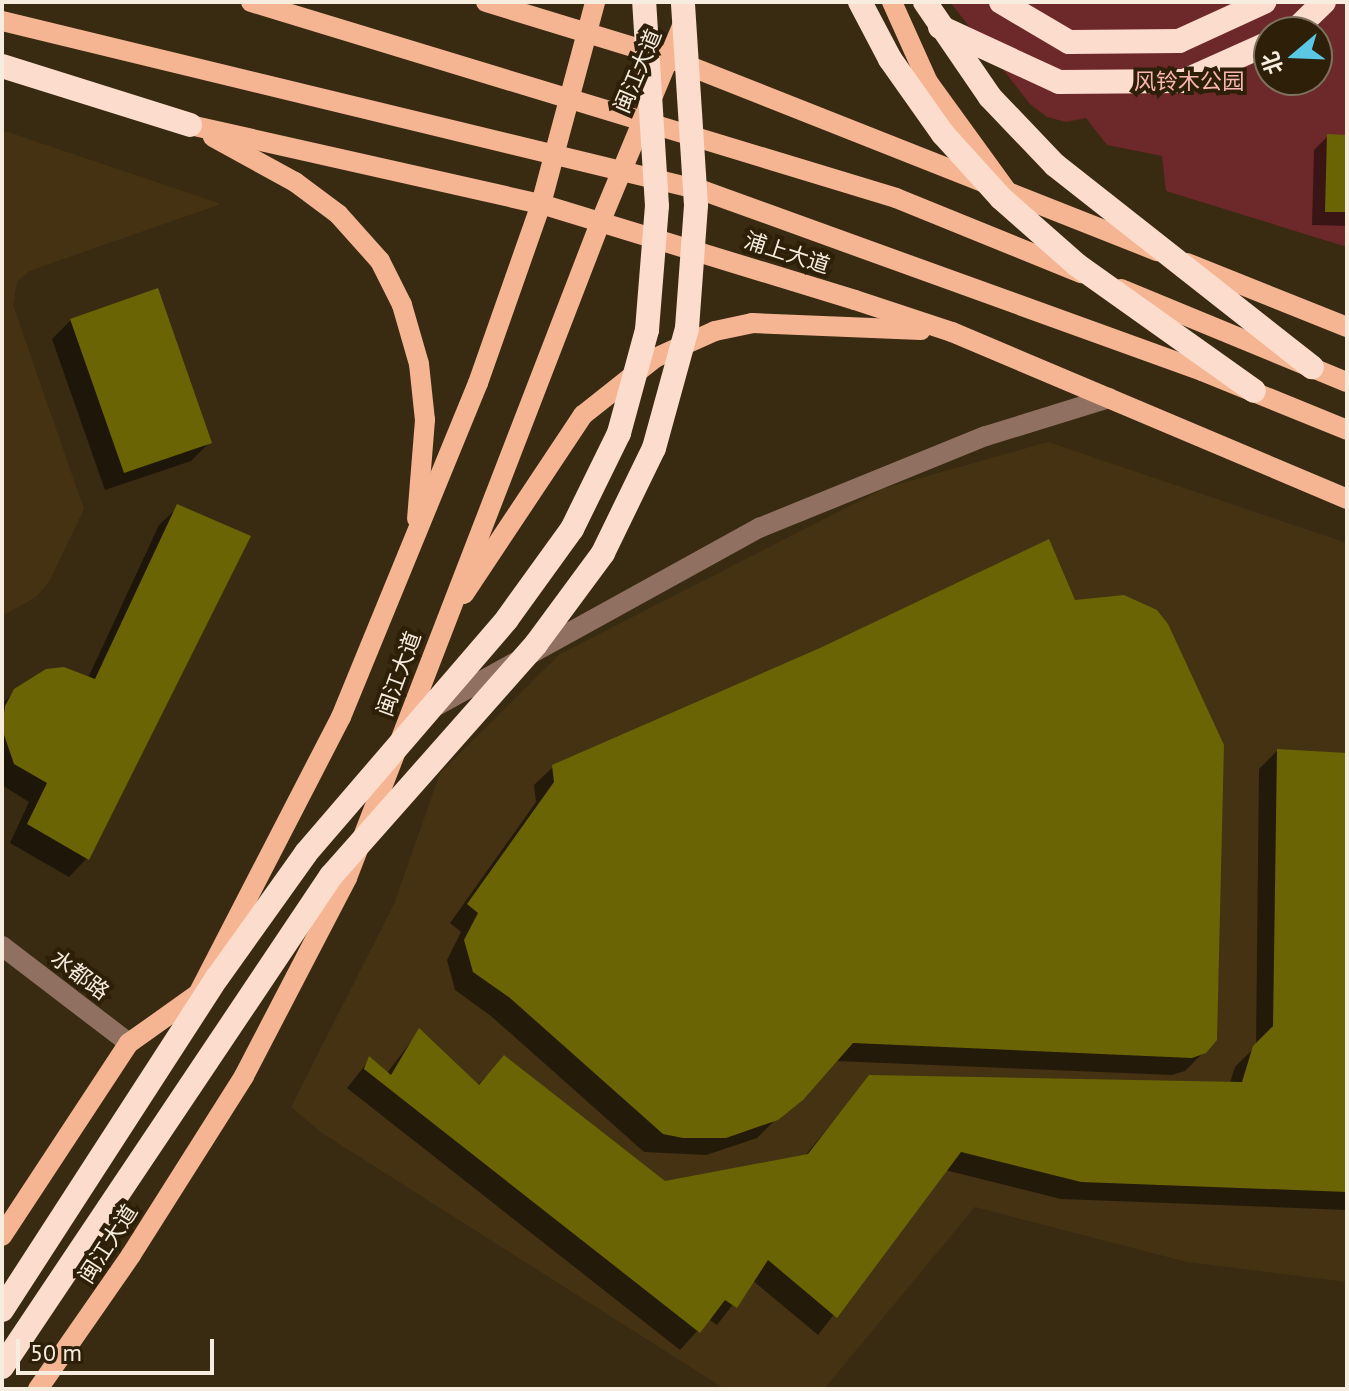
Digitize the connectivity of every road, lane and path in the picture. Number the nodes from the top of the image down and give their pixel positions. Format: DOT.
graph roads {
  1 [pos="251,2"];
  2 [pos="486,2"];
  3 [pos="595,2"];
  4 [pos="644,2"];
  5 [pos="683,2"];
  6 [pos="692,2"];
  7 [pos="860,2"];
  8 [pos="892,2"];
  9 [pos="916,2"];
  10 [pos="925,2"];
  11 [pos="1001,2"];
  12 [pos="1264,2"];
  13 [pos="1324,2"];
  14 [pos="1310,16"];
  15 [pos="2,21"];
  16 [pos="585,30"];
  17 [pos="1253,50"];
  18 [pos="669,58"];
  19 [pos="2,66"];
  20 [pos="2,78"];
  21 [pos="190,125"];
  22 [pos="1007,191"];
  23 [pos="541,204"];
  24 [pos="600,223"];
  25 [pos="1347,327"];
  26 [pos="952,332"];
  27 [pos="1312,367"];
  28 [pos="1347,382"];
  29 [pos="1254,391"];
  30 [pos="1109,398"];
  31 [pos="1347,430"];
  32 [pos="1347,499"];
  33 [pos="414,547"];
  34 [pos="440,631"];
  35 [pos="407,723"];
  36 [pos="2,946"];
  37 [pos="129,1043"];
  38 [pos="2,1236"];
  39 [pos="2,1310"];
  40 [pos="2,1367"];
  41 [pos="35,1389"];
  1 -- 27 [label="main road, bridge"];
  2 -- 16 [label="main road"];
  3 -- 16 [label="main road, 闽江大道"];
  4 -- 39 [label="highway, bridge"];
  5 -- 40 [label="highway, bridge"];
  6 -- 18 [label="main road, 闽江大道"];
  7 -- 29 [label="highway, bridge"];
  8 -- 22 [label="main road"];
  9 -- 17 [label="highway, bridge"];
  10 -- 27 [label="highway, bridge"];
  11 -- 12 [label="highway"];
  13 -- 14 [label="highway"];
  15 -- 29 [label="main road, bridge"];
  16 -- 18 [label="main road"];
  16 -- 23 [label="main road, 闽江大道"];
  18 -- 22 [label="main road"];
  18 -- 24 [label="main road, 闽江大道"];
  19 -- 21 [label="highway"];
  20 -- 21 [label="main road"];
  21 -- 23 [label="main road, 浦上大道"];
  21 -- 33 [label="main road"];
  22 -- 25 [label="main road"];
  23 -- 24 [label="main road, 浦上大道"];
  23 -- 33 [label="main road, 闽江大道"];
  24 -- 26 [label="main road, 浦上大道"];
  24 -- 34 [label="main road, 闽江大道"];
  26 -- 30 [label="main road, 浦上大道"];
  26 -- 34 [label="main road"];
  27 -- 28 [label="main road, bridge"];
  29 -- 31 [label="main road"];
  30 -- 32 [label="main road, 浦上大道"];
  30 -- 35 [label="street"];
  33 -- 37 [label="main road, 闽江大道"];
  34 -- 35 [label="main road, 闽江大道"];
  35 -- 41 [label="main road, 闽江大道"];
  36 -- 37 [label="street, 水都路"];
  37 -- 38 [label="main road, 闽江大道"];
}
